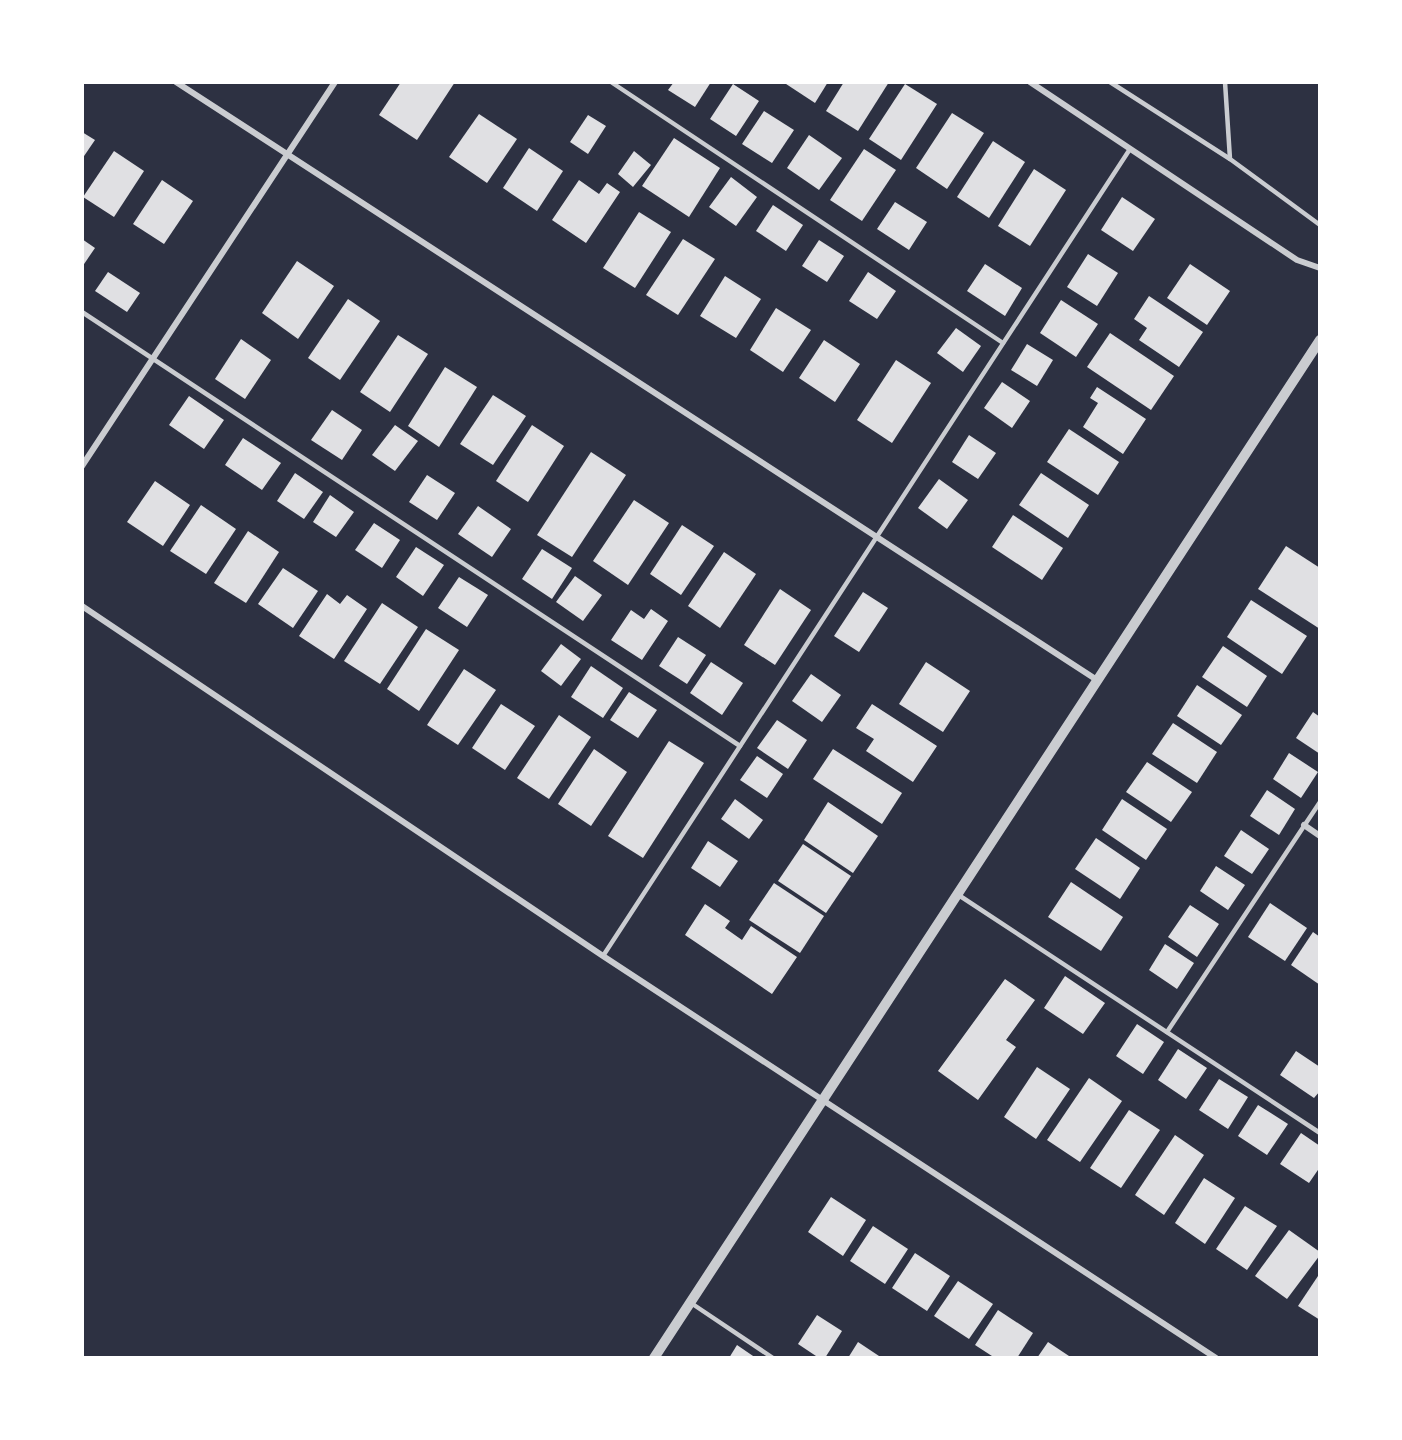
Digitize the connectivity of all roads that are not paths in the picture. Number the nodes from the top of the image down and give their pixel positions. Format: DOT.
graph roads {
  1 [pos="176,82"];
  2 [pos="335,82"];
  3 [pos="611,82"];
  4 [pos="1030,82"];
  5 [pos="1110,82"];
  6 [pos="1225,82"];
  7 [pos="1130,149"];
  8 [pos="286,155"];
  9 [pos="1230,159"];
  10 [pos="1320,225"];
  11 [pos="1320,268"];
  12 [pos="82,312"];
  13 [pos="1320,340"];
  14 [pos="1003,343"];
  15 [pos="153,358"];
  16 [pos="82,466"];
  17 [pos="877,537"];
  18 [pos="82,606"];
  19 [pos="1097,680"];
  20 [pos="740,746"];
  21 [pos="1320,802"];
  22 [pos="1304,825"];
  23 [pos="1320,836"];
  24 [pos="957,894"];
  25 [pos="603,956"];
  26 [pos="1167,1032"];
  27 [pos="823,1099"];
  28 [pos="1320,1133"];
  29 [pos="690,1302"];
  30 [pos="654,1358"];
  31 [pos="773,1358"];
  32 [pos="1216,1358"];
  1 -- 8 [label="street"];
  2 -- 8 [label="street"];
  3 -- 14 [label="lane"];
  4 -- 7 [label="street"];
  5 -- 9 [label="lane"];
  6 -- 9 [label="lane"];
  7 -- 11 [label="street"];
  7 -- 14 [label="lane"];
  8 -- 15 [label="street"];
  8 -- 17 [label="street"];
  9 -- 10 [label="lane"];
  12 -- 15 [label="lane"];
  13 -- 19 [label="street"];
  14 -- 17 [label="lane"];
  15 -- 16 [label="street"];
  15 -- 20 [label="lane"];
  17 -- 19 [label="street"];
  17 -- 20 [label="lane"];
  18 -- 25 [label="street"];
  19 -- 24 [label="street"];
  20 -- 25 [label="lane"];
  21 -- 22 [label="lane"];
  22 -- 23 [label="street"];
  22 -- 26 [label="lane"];
  24 -- 26 [label="lane"];
  24 -- 27 [label="street"];
  25 -- 27 [label="street"];
  26 -- 28 [label="lane"];
  27 -- 29 [label="street"];
  27 -- 32 [label="street"];
  29 -- 30 [label="street"];
  29 -- 31 [label="lane"];
}
